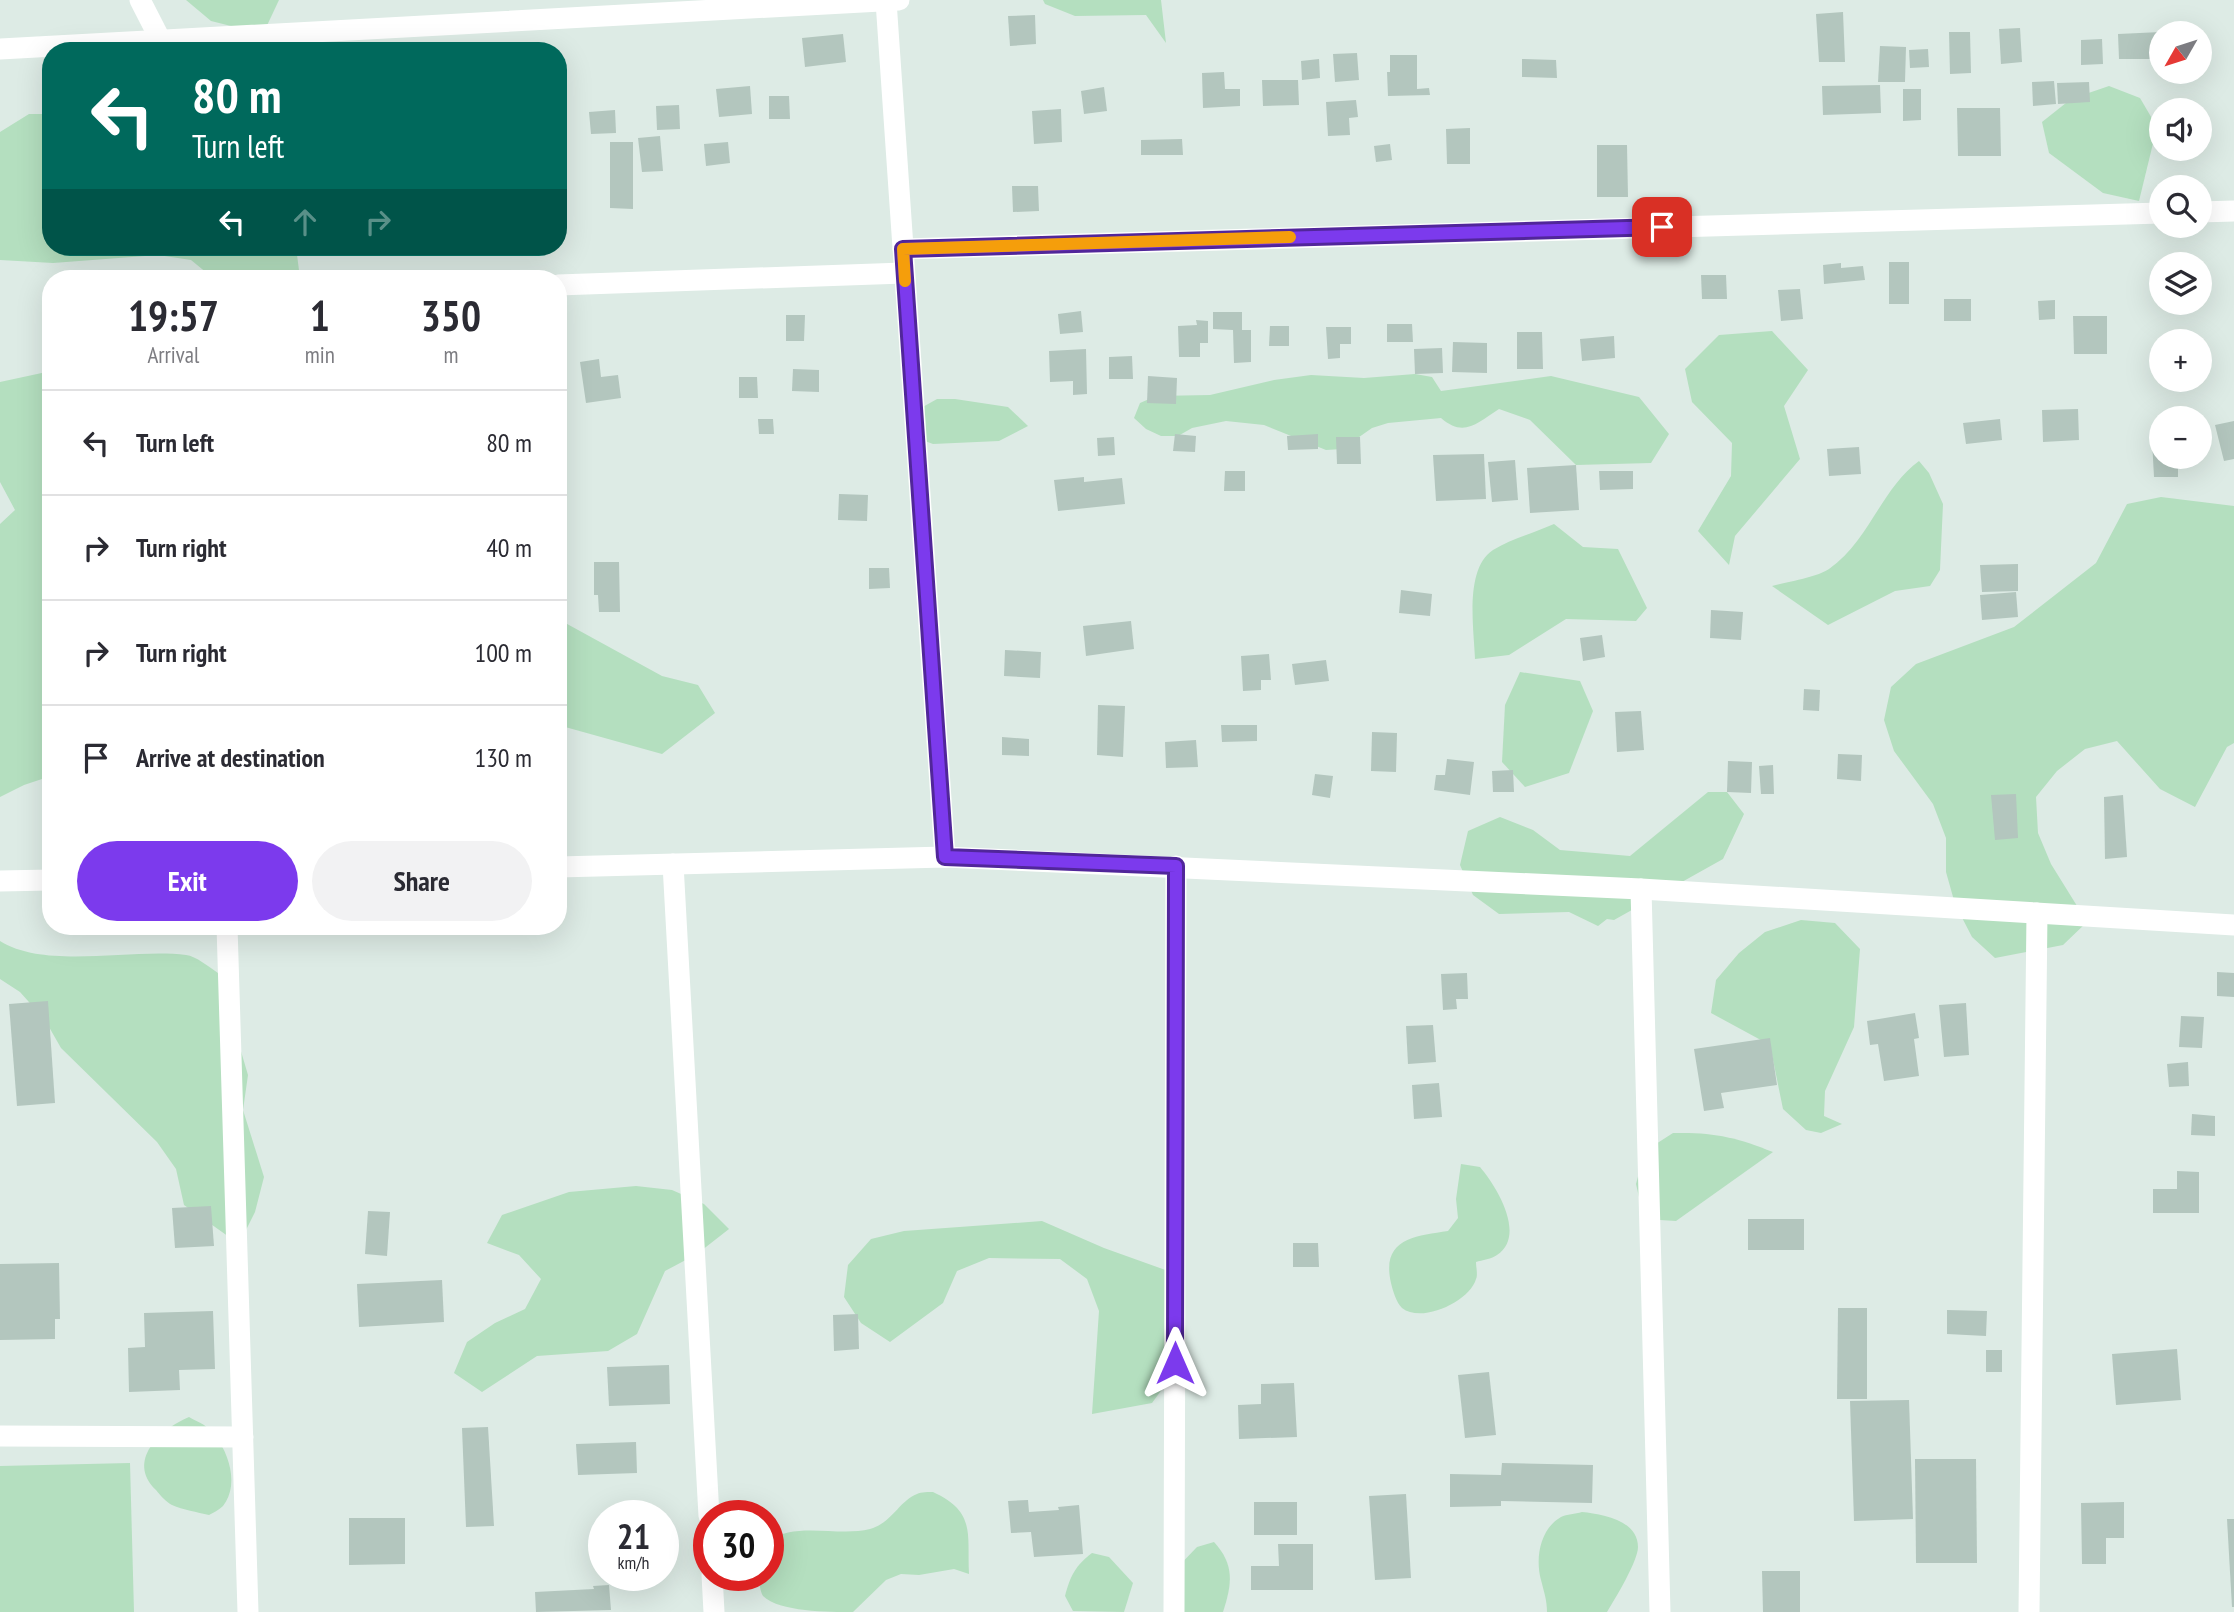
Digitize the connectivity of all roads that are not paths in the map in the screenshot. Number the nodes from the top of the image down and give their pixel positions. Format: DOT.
graph roads {
  1 [pos="141,0"];
  2 [pos="899,0"];
  3 [pos="886,1"];
  4 [pos="161,41"];
  5 [pos="141,42"];
  6 [pos="42,47"];
  7 [pos="0,49"];
  8 [pos="2234,211"];
  9 [pos="2212,212"];
  10 [pos="2149,213"];
  11 [pos="903,249"];
  12 [pos="904,273"];
  13 [pos="567,285"];
  14 [pos="945,857"];
  15 [pos="673,864"];
  16 [pos="1176,866"];
  17 [pos="567,867"];
  18 [pos="42,880"];
  19 [pos="0,881"];
  20 [pos="1642,889"];
  21 [pos="2037,913"];
  22 [pos="2234,925"];
  23 [pos="227,935"];
  24 [pos="0,1436"];
  25 [pos="243,1437"];
  26 [pos="708,1500"];
  27 [pos="713,1591"];
  28 [pos="248,1612"];
  29 [pos="714,1612"];
  30 [pos="1174,1612"];
  31 [pos="1660,1612"];
  32 [pos="2029,1612"];
  1 -- 4 [label="street"];
  2 -- 3 [label="street"];
  3 -- 4 [label="street"];
  3 -- 11 [label="street"];
  4 -- 5 [label="street"];
  6 -- 7 [label="street"];
  8 -- 9 [label="street"];
  10 -- 11 [label="street"];
  11 -- 12 [label="street"];
  12 -- 13 [label="street"];
  12 -- 14 [label="street"];
  14 -- 15 [label="street"];
  14 -- 16 [label="street"];
  15 -- 17 [label="street"];
  15 -- 26 [label="street"];
  16 -- 20 [label="street"];
  16 -- 30 [label="street"];
  18 -- 19 [label="street"];
  20 -- 21 [label="street"];
  20 -- 31 [label="street"];
  21 -- 22 [label="street"];
  21 -- 32 [label="street"];
  23 -- 25 [label="street"];
  24 -- 25 [label="street"];
  25 -- 28 [label="street"];
  27 -- 29 [label="street"];
}
